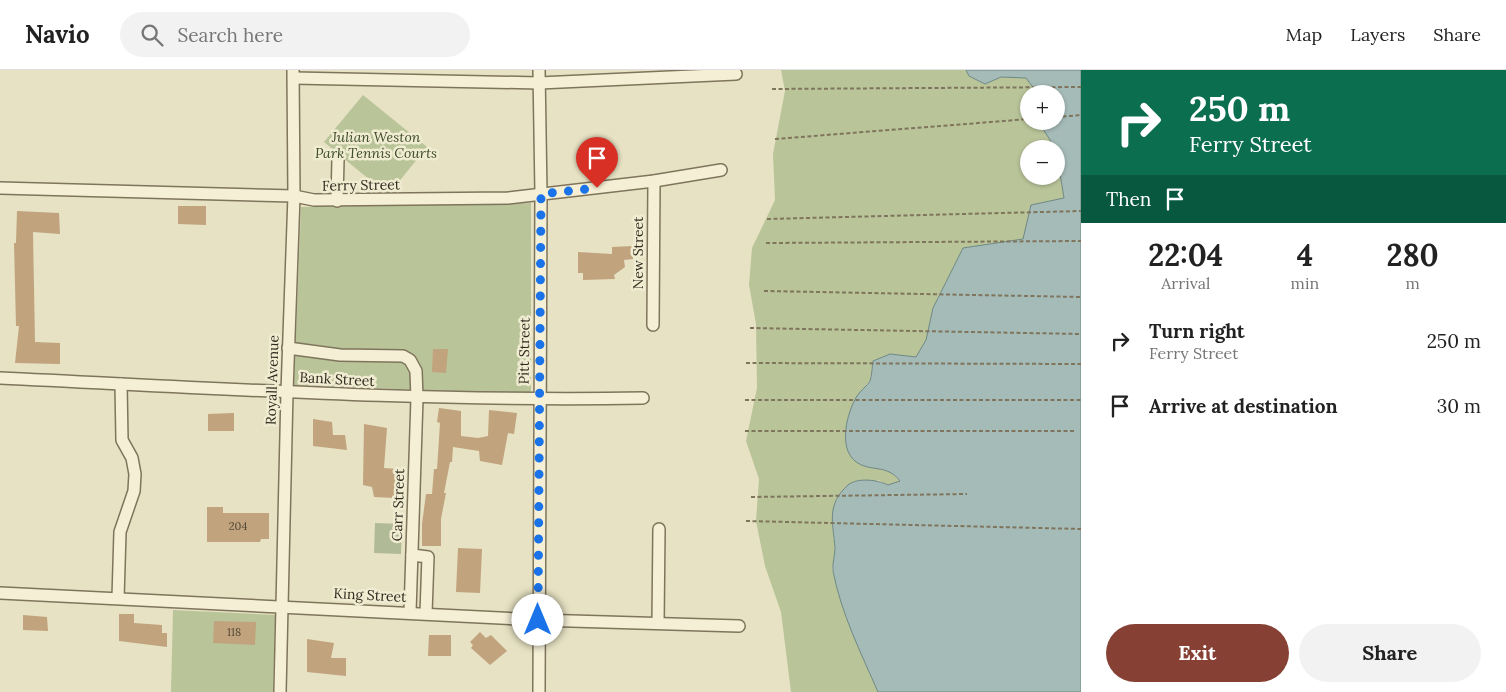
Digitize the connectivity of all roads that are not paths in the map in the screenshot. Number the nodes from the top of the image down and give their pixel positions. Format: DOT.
graph roads {
  1 [pos="539,70"];
  2 [pos="294,74"];
  3 [pos="736,74"];
  4 [pos="442,75"];
  5 [pos="539,83"];
  6 [pos="338,159"];
  7 [pos="721,170"];
  8 [pos="654,181"];
  9 [pos="0,188"];
  10 [pos="541,194"];
  11 [pos="294,196"];
  12 [pos="337,200"];
  13 [pos="653,325"];
  14 [pos="288,348"];
  15 [pos="0,378"];
  16 [pos="121,384"];
  17 [pos="287,392"];
  18 [pos="417,398"];
  19 [pos="643,398"];
  20 [pos="538,400"];
  21 [pos="659,529"];
  22 [pos="412,555"];
  23 [pos="0,593"];
  24 [pos="118,598"];
  25 [pos="280,606"];
  26 [pos="410,612"];
  27 [pos="426,613"];
  28 [pos="538,620"];
  29 [pos="658,623"];
  30 [pos="739,626"];
  31 [pos="280,692"];
  32 [pos="539,692"];
  1 -- 5 [label="street, Pitt Street"];
  2 -- 4 [label="street"];
  2 -- 11 [label="street, Royall Avenue"];
  3 -- 5 [label="street"];
  4 -- 5 [label="street"];
  5 -- 10 [label="street, Pitt Street"];
  6 -- 12 [label="street"];
  7 -- 8 [label="street, Ferry Street"];
  8 -- 10 [label="street, Ferry Street"];
  8 -- 13 [label="street, New Street"];
  9 -- 11 [label="street, Ferry Street"];
  10 -- 12 [label="street, Ferry Street"];
  10 -- 20 [label="street, Pitt Street"];
  11 -- 12 [label="street, Ferry Street"];
  11 -- 14 [label="street, Royall Avenue"];
  14 -- 17 [label="street, Royall Avenue"];
  14 -- 18 [label="street, Carr Street"];
  15 -- 16 [label="street, Bank Street"];
  16 -- 17 [label="street, Bank Street"];
  16 -- 24 [label="street"];
  17 -- 18 [label="street, Bank Street"];
  17 -- 25 [label="street, Royall Avenue"];
  18 -- 20 [label="street, Bank Street"];
  18 -- 22 [label="street, Carr Street"];
  19 -- 20 [label="street, Bank Street"];
  20 -- 28 [label="street, Pitt Street"];
  21 -- 29 [label="street"];
  22 -- 26 [label="street, Carr Street"];
  22 -- 27 [label="street"];
  23 -- 24 [label="street, King Street"];
  24 -- 25 [label="street, King Street"];
  25 -- 26 [label="street, King Street"];
  25 -- 31 [label="street, Royall Avenue"];
  26 -- 27 [label="street, King Street"];
  27 -- 28 [label="street, King Street"];
  28 -- 29 [label="street, King Street"];
  28 -- 32 [label="street, Pitt Street"];
  29 -- 30 [label="street, King Street"];
}
